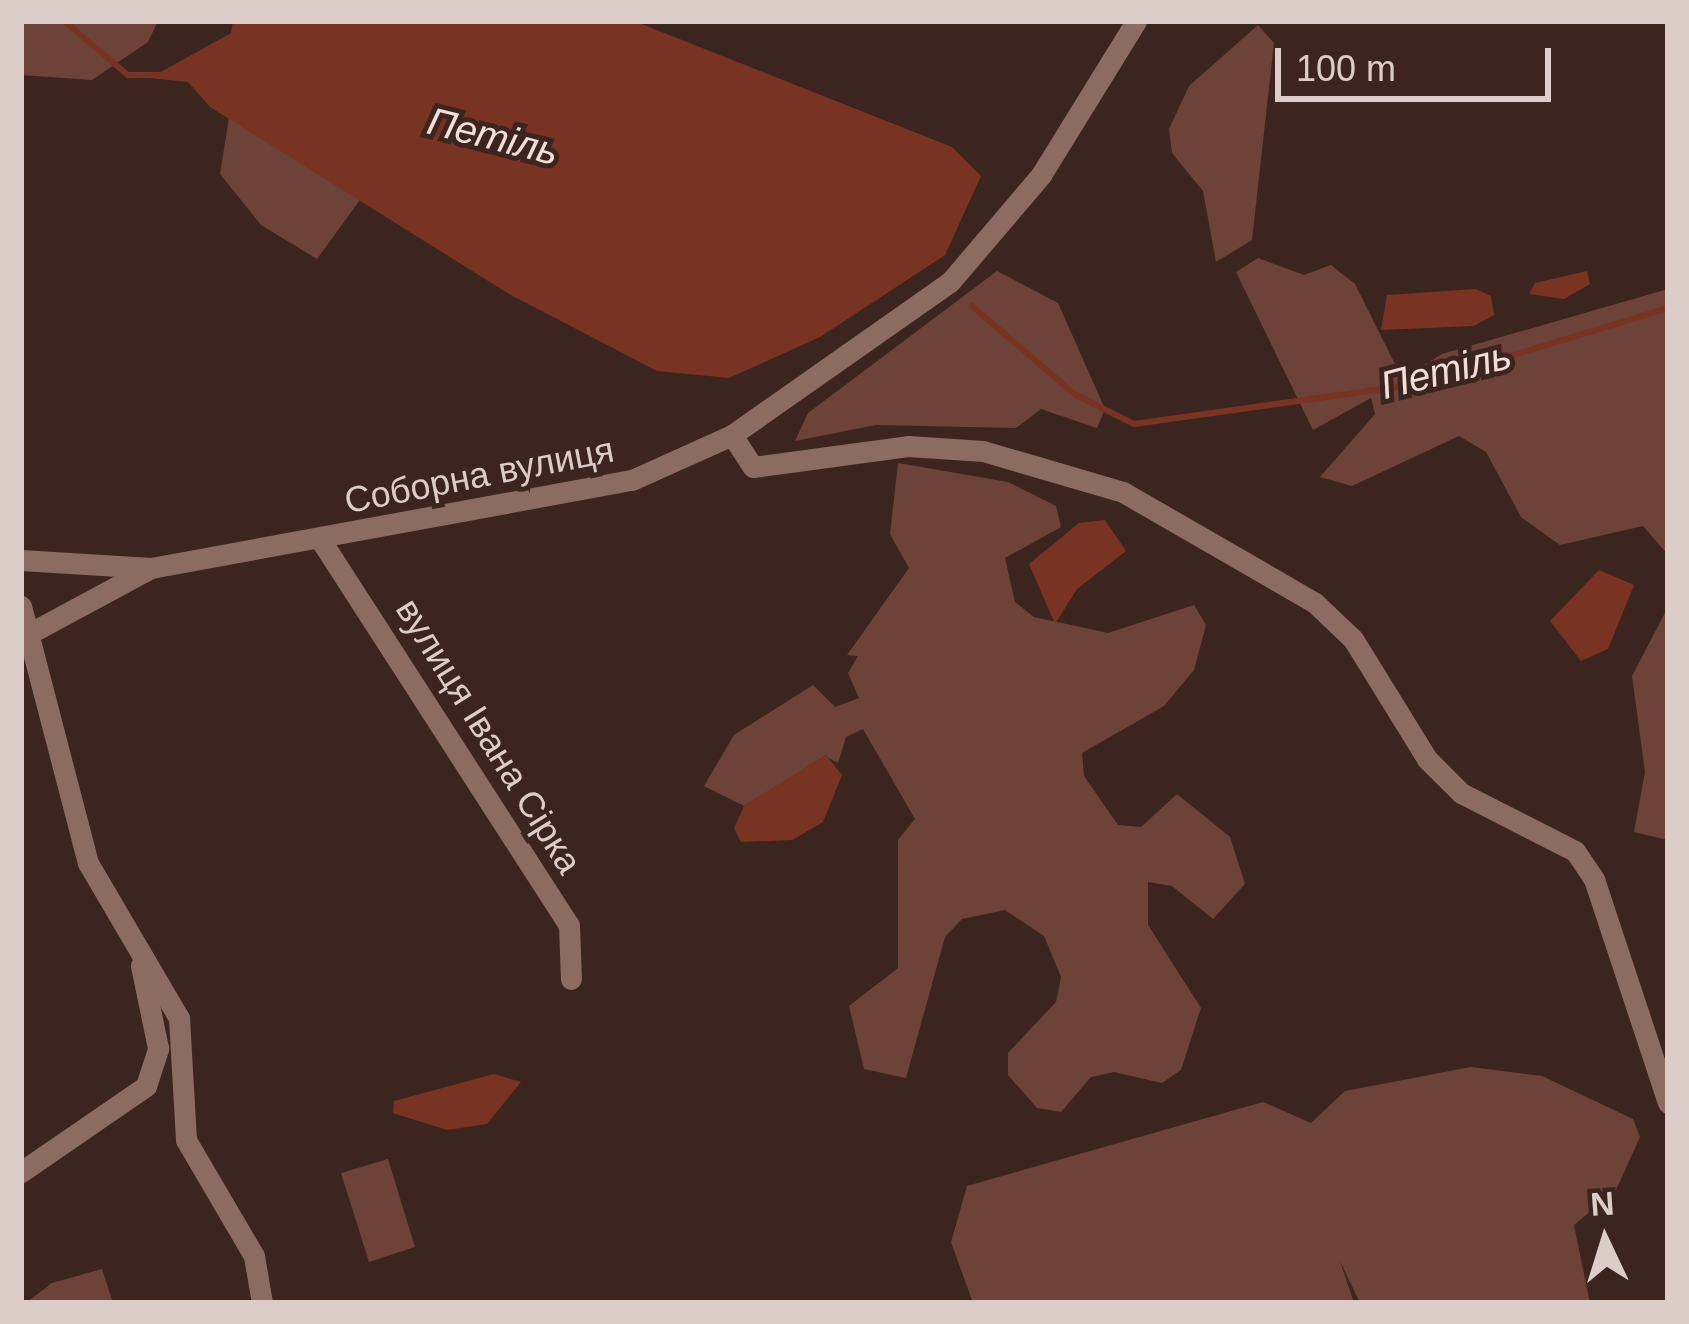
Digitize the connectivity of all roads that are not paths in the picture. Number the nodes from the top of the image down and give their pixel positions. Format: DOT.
graph roads {
  1 [pos="1136,21"];
  2 [pos="732,435"];
  3 [pos="320,539"];
  4 [pos="21,560"];
  5 [pos="152,568"];
  6 [pos="21,606"];
  7 [pos="24,636"];
  8 [pos="139,960"];
  9 [pos="571,979"];
  10 [pos="1668,1103"];
  11 [pos="21,1172"];
  12 [pos="262,1303"];
  1 -- 2 [label="street, Соборна вулиця"];
  2 -- 3 [label="street, Соборна вулиця"];
  2 -- 10 [label="street"];
  3 -- 5 [label="street, Соборна вулиця"];
  3 -- 9 [label="street, вулиця Івана Сірка"];
  4 -- 5 [label="street"];
  5 -- 7 [label="street, Соборна вулиця"];
  6 -- 7 [label="street"];
  7 -- 8 [label="street"];
  8 -- 11 [label="street"];
  8 -- 12 [label="street"];
}
